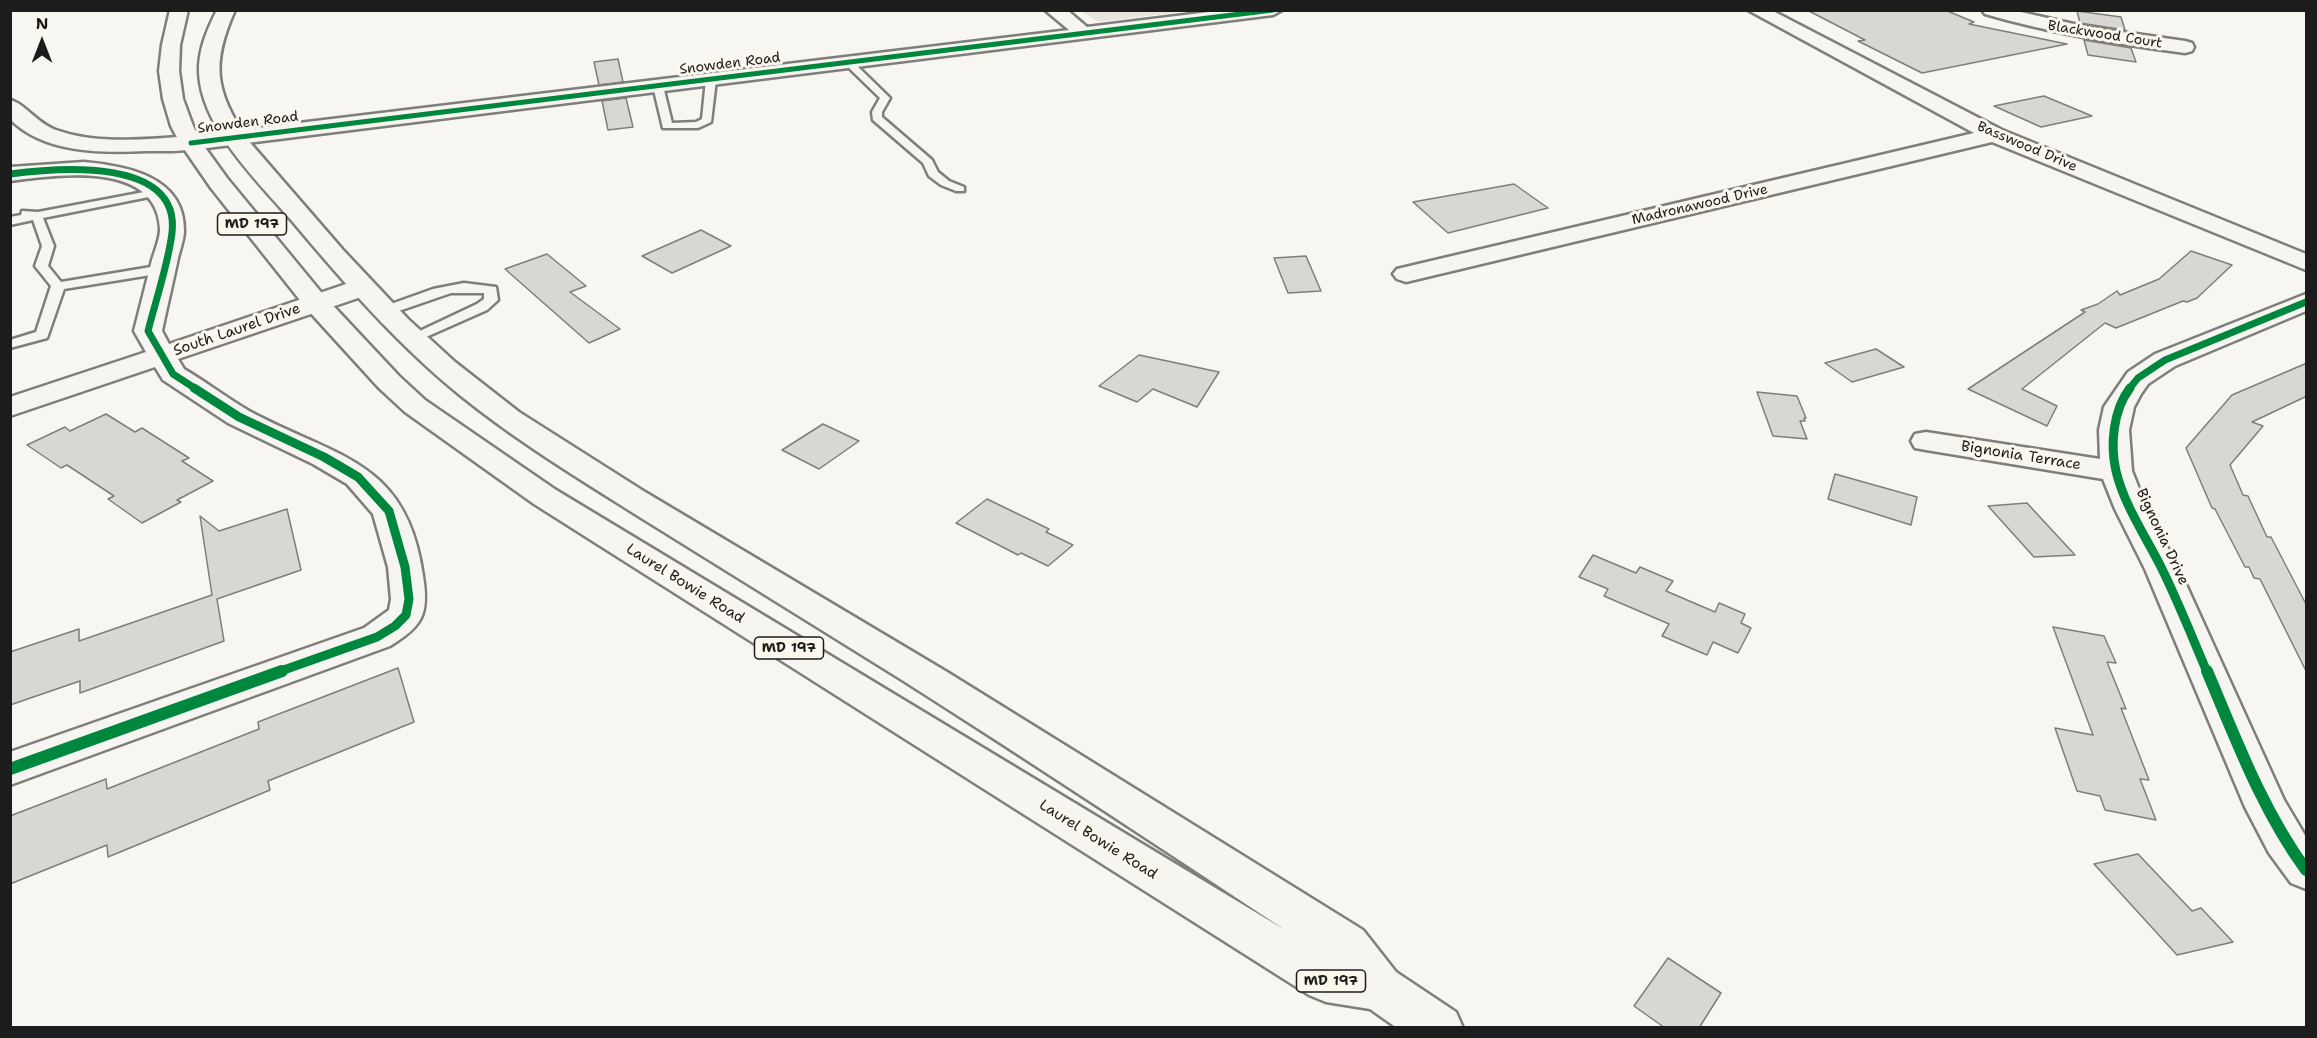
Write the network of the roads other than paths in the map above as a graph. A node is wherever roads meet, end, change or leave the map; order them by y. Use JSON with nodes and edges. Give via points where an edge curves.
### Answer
{"nodes":[{"id":1,"x":179,"y":10,"type":"edge"},
{"id":2,"x":226,"y":10,"type":"edge"},
{"id":3,"x":1054,"y":10,"type":"edge"},
{"id":4,"x":1273,"y":10,"type":"edge"},
{"id":5,"x":1757,"y":10,"type":"edge"},
{"id":6,"x":1991,"y":10,"type":"edge"},
{"id":7,"x":1082,"y":33,"type":"junction"},
{"id":8,"x":2185,"y":47,"type":"dead end"},
{"id":9,"x":849,"y":63,"type":"junction"},
{"id":10,"x":711,"y":80,"type":"junction"},
{"id":11,"x":658,"y":86,"type":"junction"},
{"id":12,"x":10,"y":106,"type":"edge"},
{"id":13,"x":1994,"y":135,"type":"junction"},
{"id":14,"x":233,"y":138,"type":"junction"},
{"id":15,"x":191,"y":143,"type":"junction"},
{"id":16,"x":10,"y":174,"type":"edge"},
{"id":17,"x":960,"y":189,"type":"dead end"},
{"id":18,"x":160,"y":192,"type":"junction"},
{"id":19,"x":10,"y":212,"type":"edge"},
{"id":20,"x":36,"y":215,"type":"junction"},
{"id":21,"x":10,"y":221,"type":"edge"},
{"id":22,"x":2307,"y":263,"type":"edge"},
{"id":23,"x":163,"y":269,"type":"junction"},
{"id":24,"x":1406,"y":274,"type":"dead end"},
{"id":25,"x":58,"y":286,"type":"junction"},
{"id":26,"x":362,"y":288,"type":"junction"},
{"id":27,"x":2307,"y":302,"type":"edge"},
{"id":28,"x":316,"y":303,"type":"junction"},
{"id":29,"x":399,"y":325,"type":"junction"},
{"id":30,"x":10,"y":344,"type":"edge"},
{"id":31,"x":163,"y":356,"type":"junction"},
{"id":32,"x":10,"y":407,"type":"edge"},
{"id":33,"x":1926,"y":441,"type":"dead end"},
{"id":34,"x":2116,"y":471,"type":"junction"},
{"id":35,"x":10,"y":769,"type":"edge"},
{"id":36,"x":2307,"y":870,"type":"edge"},
{"id":37,"x":1379,"y":988,"type":"junction"},
{"id":38,"x":1439,"y":1028,"type":"edge"}],
"edges":[{"from":1,"to":15,"type":"main road","name":"Laurel Bowie Road","number":"MD 197","via":[[169,71],[173,99]]},
{"from":2,"to":14,"type":"main road","name":"Laurel Bowie Road","number":"MD 197","via":[[212,34],[208,70],[217,108]]},
{"from":3,"to":7,"type":"main road"},
{"from":4,"to":7,"type":"main road","name":"Snowden Road"},
{"from":5,"to":13,"type":"main road","name":"Basswood Drive"},
{"from":6,"to":8,"type":"main road","name":"Blackwood Court","via":[[2046,26]]},
{"from":7,"to":9,"type":"main road","name":"Snowden Road"},
{"from":9,"to":10,"type":"main road","name":"Snowden Road"},
{"from":9,"to":17,"type":"lane","via":[[885,98],[877,112],[884,126],[928,162],[933,174]]},
{"from":10,"to":11,"type":"main road","name":"Snowden Road"},
{"from":10,"to":11,"type":"lane","via":[[707,120],[698,125],[667,126]]},
{"from":11,"to":14,"type":"main road","name":"Snowden Road"},
{"from":12,"to":15,"type":"main road","name":"Snowden Road","via":[[32,127],[74,141],[116,145]]},
{"from":13,"to":22,"type":"main road","name":"Basswood Drive"},
{"from":13,"to":24,"type":"main road","name":"Madronawood Drive"},
{"from":14,"to":15,"type":"main road","name":"Snowden Road"},
{"from":14,"to":26,"type":"main road","name":"Laurel Bowie Road","number":"MD 197"},
{"from":15,"to":28,"type":"main road","name":"Laurel Bowie Road","number":"MD 197"},
{"from":16,"to":18,"type":"main road","via":[[99,171],[136,178]]},
{"from":18,"to":20,"type":"lane"},
{"from":18,"to":23,"type":"main road","via":[[172,219]]},
{"from":19,"to":20,"type":"lane"},
{"from":20,"to":21,"type":"lane"},
{"from":20,"to":25,"type":"lane","via":[[50,245],[41,266]]},
{"from":23,"to":25,"type":"lane"},
{"from":23,"to":31,"type":"main road","via":[[148,331]]},
{"from":25,"to":30,"type":"lane","via":[[42,335]]},
{"from":26,"to":28,"type":"main road","name":"South Laurel Drive"},
{"from":26,"to":29,"type":"main road","name":"Laurel Bowie Road","number":"MD 197"},
{"from":27,"to":34,"type":"main road","name":"Bignonia Drive","via":[[2165,360],[2139,378],[2119,407],[2114,430]]},
{"from":28,"to":31,"type":"main road","name":"South Laurel Drive"},
{"from":28,"to":37,"type":"main road","name":"Laurel Bowie Road","number":"MD 197","via":[[415,406],[545,497],[1326,980]]},
{"from":29,"to":29,"type":"lane","via":[[471,314],[491,300],[491,290],[469,286],[446,290]]},
{"from":29,"to":37,"type":"main road","name":"Laurel Bowie Road","number":"MD 197","via":[[470,389],[557,450],[933,681],[1347,945]]},
{"from":31,"to":32,"type":"main road","name":"South Laurel Drive"},
{"from":31,"to":35,"type":"main road","via":[[173,374],[239,417],[358,477],[389,511],[405,567],[409,599],[406,615],[377,637]]},
{"from":33,"to":34,"type":"main road","name":"Bignonia Terrace"},
{"from":34,"to":36,"type":"main road","name":"Bignonia Drive","via":[[2266,807]]},
{"from":37,"to":38,"type":"main road","name":"Laurel Bowie Road","number":"MD 197"}]}
